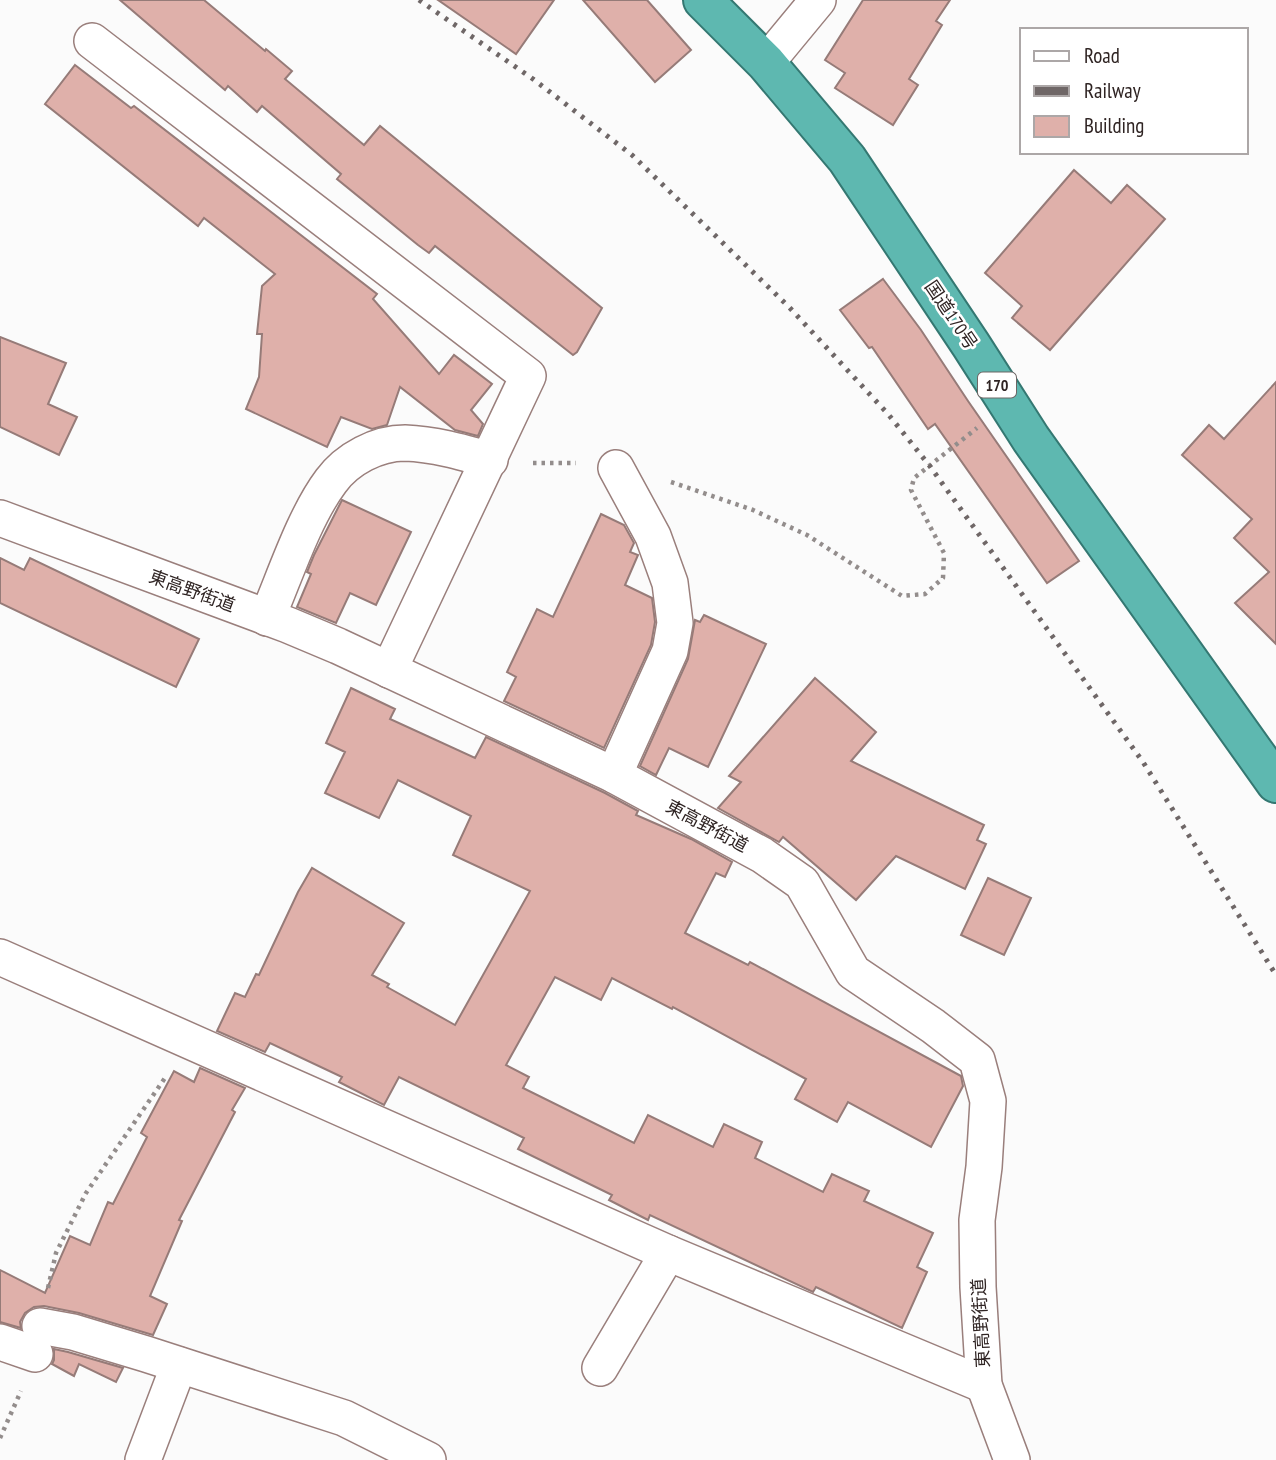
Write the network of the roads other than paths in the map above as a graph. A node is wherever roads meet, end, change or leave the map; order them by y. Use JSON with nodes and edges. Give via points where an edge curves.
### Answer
{"nodes":[{"id":1,"x":703,"y":0,"type":"edge"},
{"id":2,"x":818,"y":0,"type":"edge"},
{"id":3,"x":92,"y":41,"type":"dead end"},
{"id":4,"x":766,"y":63,"type":"junction"},
{"id":5,"x":490,"y":460,"type":"junction"},
{"id":6,"x":617,"y":468,"type":"road end"},
{"id":7,"x":0,"y":518,"type":"edge"},
{"id":8,"x":267,"y":618,"type":"junction"},
{"id":9,"x":388,"y":670,"type":"junction"},
{"id":10,"x":614,"y":775,"type":"junction"},
{"id":11,"x":1276,"y":783,"type":"edge"},
{"id":12,"x":0,"y":957,"type":"edge"},
{"id":13,"x":668,"y":1253,"type":"junction"},
{"id":14,"x":0,"y":1342,"type":"edge"},
{"id":15,"x":179,"y":1365,"type":"junction"},
{"id":16,"x":600,"y":1368,"type":"dead end"},
{"id":17,"x":984,"y":1385,"type":"junction"},
{"id":18,"x":142,"y":1460,"type":"edge"},
{"id":19,"x":428,"y":1460,"type":"edge"},
{"id":20,"x":1012,"y":1460,"type":"edge"}],
"edges":[{"from":1,"to":4,"type":"highway","name":"国道170号","number":"170"},
{"from":2,"to":4,"type":"street"},
{"from":3,"to":5,"type":"street","via":[[528,376]]},
{"from":4,"to":11,"type":"highway","name":"国道170号","number":"170","via":[[847,159],[1009,406]]},
{"from":5,"to":8,"type":"street","via":[[403,443],[375,447],[352,462],[331,480],[312,514]]},
{"from":5,"to":9,"type":"street"},
{"from":6,"to":10,"type":"street","via":[[653,536],[670,583],[675,623],[670,651]]},
{"from":7,"to":8,"type":"street","name":"東高野街道"},
{"from":8,"to":9,"type":"street","name":"東高野街道"},
{"from":9,"to":10,"type":"street","name":"東高野街道"},
{"from":10,"to":17,"type":"street","name":"東高野街道","via":[[762,855],[802,883],[853,972],[977,1060],[988,1101],[977,1220]]},
{"from":12,"to":13,"type":"street"},
{"from":13,"to":16,"type":"street"},
{"from":13,"to":17,"type":"street"},
{"from":14,"to":15,"type":"street","via":[[73,1332]]},
{"from":15,"to":18,"type":"street"},
{"from":15,"to":19,"type":"street","via":[[344,1418]]},
{"from":17,"to":20,"type":"street","name":"東高野街道"}]}
